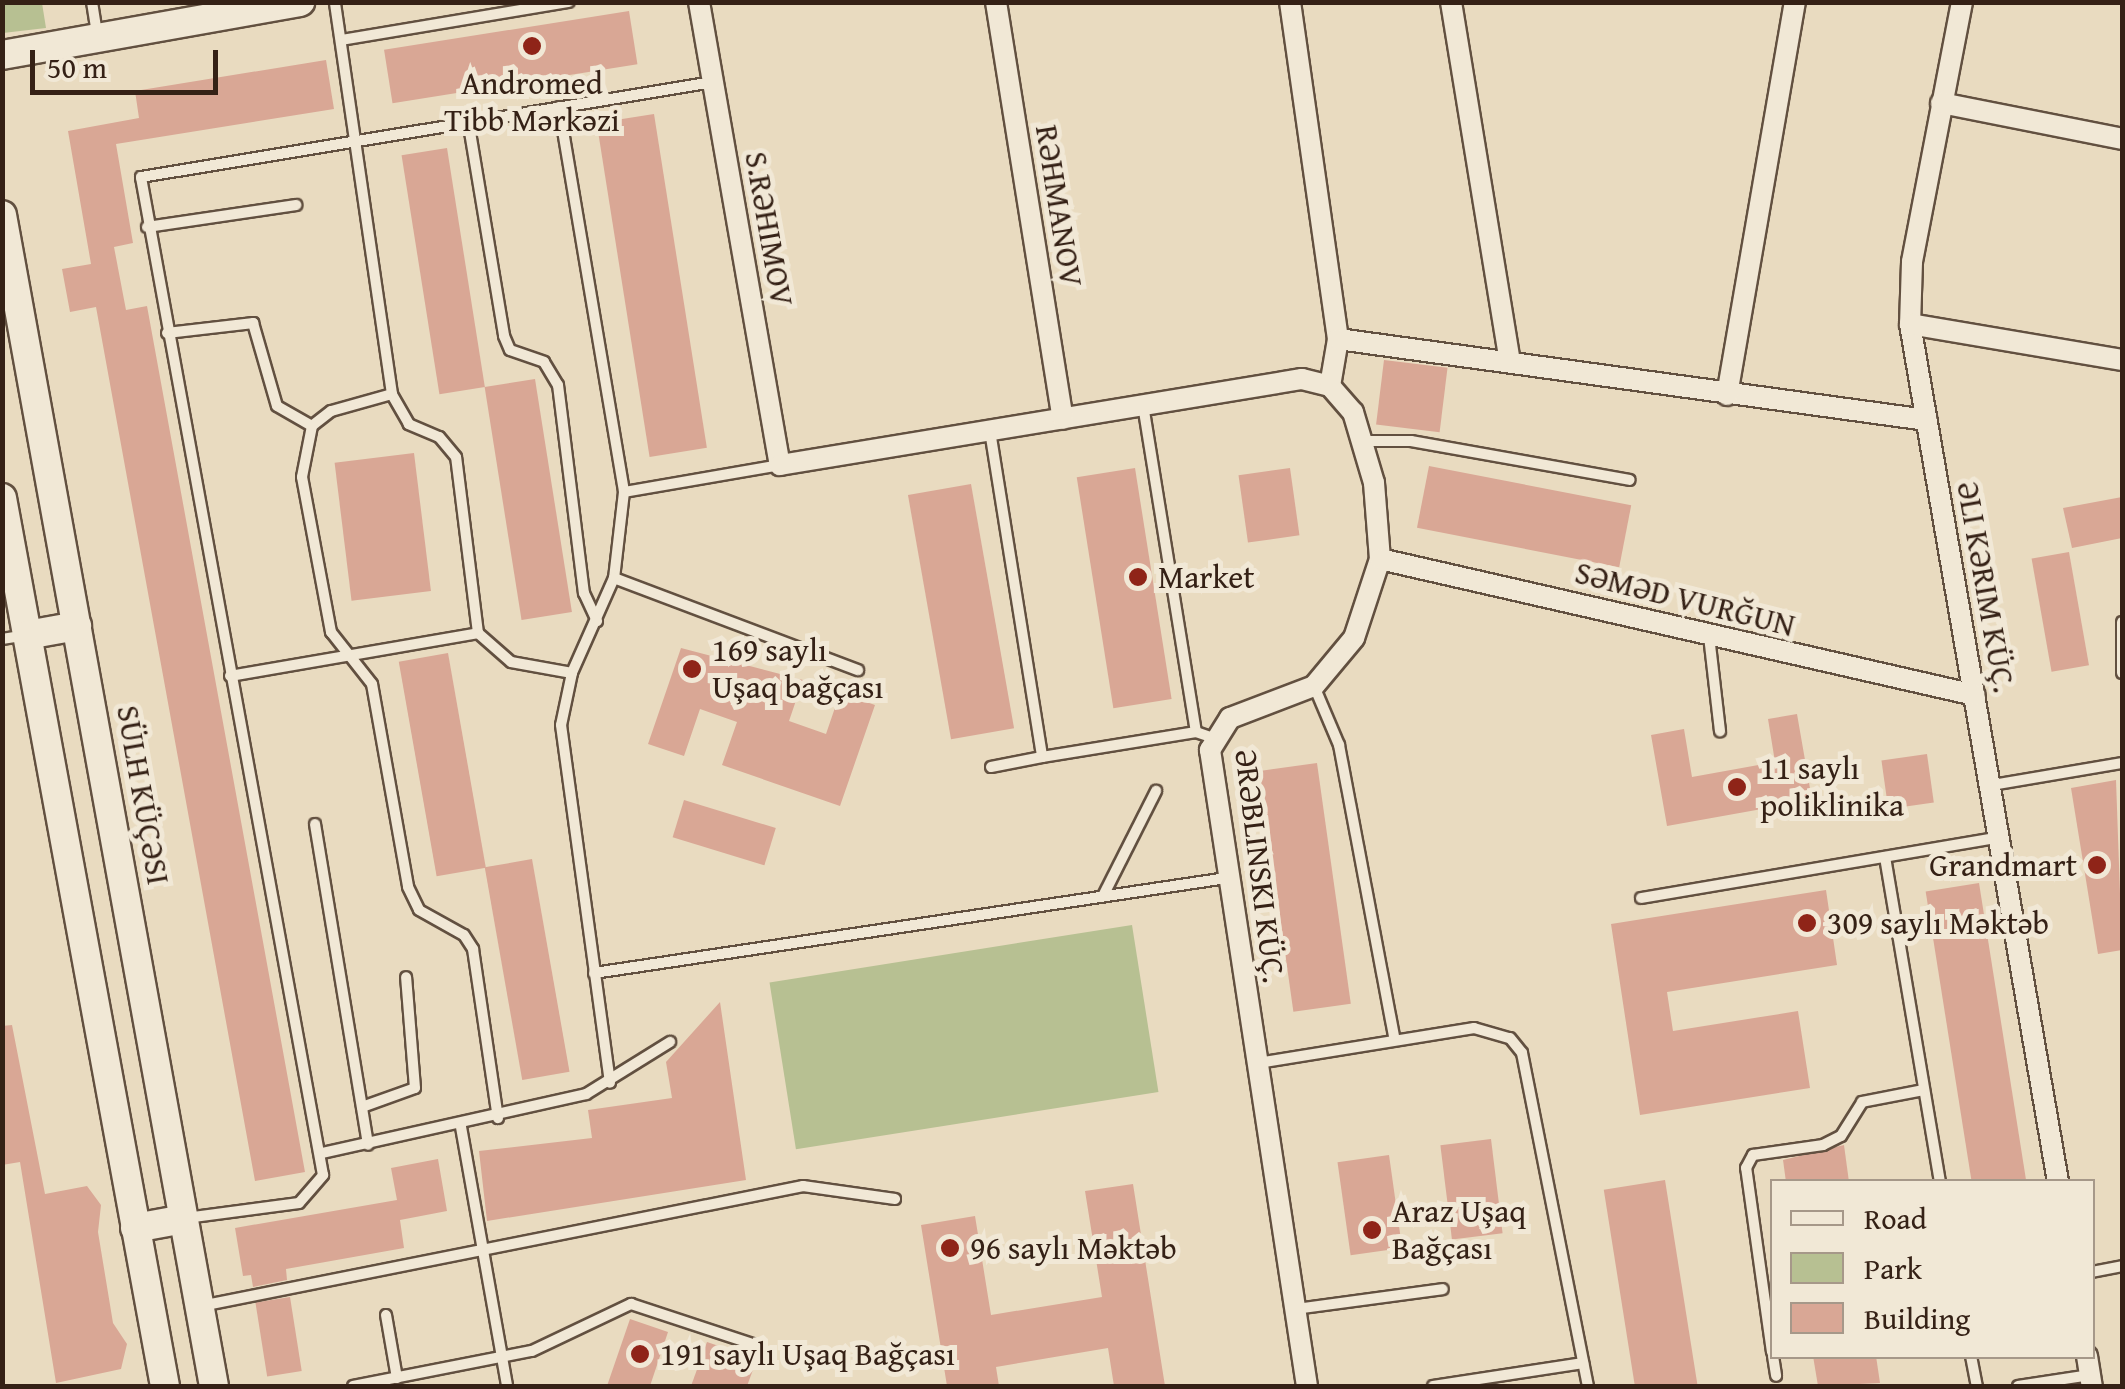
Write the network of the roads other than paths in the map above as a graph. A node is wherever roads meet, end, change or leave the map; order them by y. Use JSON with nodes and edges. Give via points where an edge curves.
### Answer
{"nodes":[{"id":1,"x":92,"y":2,"type":"edge"},
{"id":2,"x":300,"y":2,"type":"edge"},
{"id":3,"x":335,"y":2,"type":"edge"},
{"id":4,"x":568,"y":2,"type":"edge"},
{"id":5,"x":699,"y":2,"type":"edge"},
{"id":6,"x":996,"y":2,"type":"edge"},
{"id":7,"x":1290,"y":2,"type":"edge"},
{"id":8,"x":1452,"y":2,"type":"edge"},
{"id":9,"x":1795,"y":2,"type":"edge"},
{"id":10,"x":1962,"y":2,"type":"edge"},
{"id":11,"x":97,"y":36,"type":"junction"},
{"id":12,"x":341,"y":40,"type":"junction"},
{"id":13,"x":2,"y":56,"type":"edge"},
{"id":14,"x":714,"y":82,"type":"junction"},
{"id":15,"x":1942,"y":104,"type":"junction"},
{"id":16,"x":558,"y":106,"type":"junction"},
{"id":17,"x":468,"y":120,"type":"junction"},
{"id":18,"x":356,"y":137,"type":"junction"},
{"id":19,"x":2122,"y":139,"type":"edge"},
{"id":20,"x":296,"y":205,"type":"dead end"},
{"id":21,"x":2,"y":215,"type":"edge"},
{"id":22,"x":147,"y":227,"type":"junction"},
{"id":23,"x":1910,"y":324,"type":"junction"},
{"id":24,"x":167,"y":333,"type":"junction"},
{"id":25,"x":1338,"y":338,"type":"junction"},
{"id":26,"x":1509,"y":358,"type":"junction"},
{"id":27,"x":2122,"y":360,"type":"edge"},
{"id":28,"x":1330,"y":386,"type":"junction"},
{"id":29,"x":392,"y":394,"type":"junction"},
{"id":30,"x":1726,"y":395,"type":"junction"},
{"id":31,"x":1143,"y":405,"type":"junction"},
{"id":32,"x":1062,"y":419,"type":"junction"},
{"id":33,"x":1926,"y":420,"type":"junction"},
{"id":34,"x":312,"y":426,"type":"junction"},
{"id":35,"x":990,"y":430,"type":"junction"},
{"id":36,"x":1362,"y":440,"type":"junction"},
{"id":37,"x":780,"y":465,"type":"junction"},
{"id":38,"x":1630,"y":480,"type":"dead end"},
{"id":39,"x":624,"y":492,"type":"junction"},
{"id":40,"x":2,"y":498,"type":"edge"},
{"id":41,"x":1380,"y":560,"type":"junction"},
{"id":42,"x":614,"y":578,"type":"junction"},
{"id":43,"x":597,"y":621,"type":"junction"},
{"id":44,"x":2122,"y":622,"type":"edge"},
{"id":45,"x":77,"y":626,"type":"junction"},
{"id":46,"x":478,"y":633,"type":"junction"},
{"id":47,"x":15,"y":636,"type":"edge"},
{"id":48,"x":1710,"y":636,"type":"junction"},
{"id":49,"x":347,"y":650,"type":"junction"},
{"id":50,"x":858,"y":670,"type":"dead end"},
{"id":51,"x":2122,"y":673,"type":"edge"},
{"id":52,"x":572,"y":674,"type":"junction"},
{"id":53,"x":230,"y":676,"type":"junction"},
{"id":54,"x":1314,"y":686,"type":"junction"},
{"id":55,"x":1975,"y":695,"type":"junction"},
{"id":56,"x":1720,"y":731,"type":"dead end"},
{"id":57,"x":1204,"y":735,"type":"junction"},
{"id":58,"x":1042,"y":757,"type":"junction"},
{"id":59,"x":2122,"y":763,"type":"edge"},
{"id":60,"x":991,"y":767,"type":"dead end"},
{"id":61,"x":1992,"y":785,"type":"junction"},
{"id":62,"x":1156,"y":791,"type":"dead end"},
{"id":63,"x":315,"y":824,"type":"dead end"},
{"id":64,"x":2002,"y":837,"type":"junction"},
{"id":65,"x":1886,"y":857,"type":"junction"},
{"id":66,"x":1227,"y":878,"type":"junction"},
{"id":67,"x":1103,"y":896,"type":"junction"},
{"id":68,"x":1641,"y":898,"type":"dead end"},
{"id":69,"x":594,"y":973,"type":"junction"},
{"id":70,"x":406,"y":978,"type":"dead end"},
{"id":71,"x":1395,"y":1040,"type":"junction"},
{"id":72,"x":670,"y":1042,"type":"dead end"},
{"id":73,"x":1257,"y":1063,"type":"junction"},
{"id":74,"x":610,"y":1083,"type":"junction"},
{"id":75,"x":1924,"y":1090,"type":"junction"},
{"id":76,"x":362,"y":1107,"type":"junction"},
{"id":77,"x":498,"y":1118,"type":"junction"},
{"id":78,"x":461,"y":1127,"type":"junction"},
{"id":79,"x":368,"y":1144,"type":"junction"},
{"id":80,"x":322,"y":1153,"type":"junction"},
{"id":81,"x":1939,"y":1179,"type":"edge"},
{"id":82,"x":2058,"y":1179,"type":"edge"},
{"id":83,"x":895,"y":1199,"type":"dead end"},
{"id":84,"x":184,"y":1219,"type":"junction"},
{"id":85,"x":135,"y":1228,"type":"junction"},
{"id":86,"x":479,"y":1249,"type":"junction"},
{"id":87,"x":2122,"y":1266,"type":"edge"},
{"id":88,"x":2095,"y":1271,"type":"edge"},
{"id":89,"x":1443,"y":1288,"type":"dead end"},
{"id":90,"x":200,"y":1306,"type":"junction"},
{"id":91,"x":1295,"y":1310,"type":"junction"},
{"id":92,"x":386,"y":1315,"type":"dead end"},
{"id":93,"x":1770,"y":1333,"type":"edge"},
{"id":94,"x":756,"y":1344,"type":"dead end"},
{"id":95,"x":500,"y":1359,"type":"junction"},
{"id":96,"x":1774,"y":1359,"type":"edge"},
{"id":97,"x":1972,"y":1359,"type":"edge"},
{"id":98,"x":1584,"y":1363,"type":"junction"},
{"id":99,"x":2089,"y":1373,"type":"edge"},
{"id":100,"x":1776,"y":1376,"type":"dead end"},
{"id":101,"x":396,"y":1378,"type":"junction"},
{"id":102,"x":165,"y":1386,"type":"edge"},
{"id":103,"x":214,"y":1386,"type":"edge"},
{"id":104,"x":353,"y":1386,"type":"edge"},
{"id":105,"x":506,"y":1386,"type":"edge"},
{"id":106,"x":1307,"y":1386,"type":"edge"},
{"id":107,"x":1433,"y":1386,"type":"edge"},
{"id":108,"x":1588,"y":1386,"type":"edge"},
{"id":109,"x":1976,"y":1386,"type":"edge"},
{"id":110,"x":2018,"y":1386,"type":"edge"}],
"edges":[{"from":1,"to":11,"type":"lane"},
{"from":2,"to":11,"type":"main road"},
{"from":3,"to":12,"type":"lane"},
{"from":4,"to":12,"type":"lane"},
{"from":5,"to":14,"type":"street","name":"S.RƏHIMOV"},
{"from":6,"to":32,"type":"street","name":"RƏHMANOV"},
{"from":7,"to":25,"type":"street"},
{"from":8,"to":26,"type":"street"},
{"from":9,"to":30,"type":"street"},
{"from":10,"to":15,"type":"street","name":"ƏLI KƏRIM KÜÇ."},
{"from":11,"to":13,"type":"main road"},
{"from":12,"to":18,"type":"lane"},
{"from":14,"to":16,"type":"lane"},
{"from":14,"to":37,"type":"street","name":"S.RƏHIMOV"},
{"from":15,"to":19,"type":"street"},
{"from":15,"to":23,"type":"street","name":"ƏLI KƏRIM KÜÇ.","via":[[1912,262]]},
{"from":16,"to":17,"type":"lane"},
{"from":16,"to":39,"type":"lane"},
{"from":17,"to":18,"type":"lane"},
{"from":17,"to":43,"type":"lane","via":[[504,336],[510,350],[544,362],[558,384],[584,593]]},
{"from":18,"to":22,"type":"lane","via":[[152,171],[140,190]]},
{"from":18,"to":29,"type":"lane"},
{"from":20,"to":22,"type":"lane"},
{"from":21,"to":45,"type":"main road","name":"SÜLH KÜÇƏSI"},
{"from":22,"to":24,"type":"lane"},
{"from":23,"to":27,"type":"street"},
{"from":23,"to":33,"type":"street","name":"ƏLI KƏRIM KÜÇ."},
{"from":24,"to":34,"type":"lane","via":[[253,323],[277,406]]},
{"from":24,"to":53,"type":"lane"},
{"from":25,"to":26,"type":"street"},
{"from":25,"to":28,"type":"street"},
{"from":26,"to":30,"type":"street"},
{"from":28,"to":31,"type":"street","via":[[1302,380]]},
{"from":28,"to":36,"type":"street","name":"ƏRƏBLINSKI KÜÇ.","via":[[1344,396]]},
{"from":29,"to":34,"type":"lane","via":[[332,411]]},
{"from":29,"to":46,"type":"lane","via":[[409,424],[439,437],[456,457]]},
{"from":30,"to":33,"type":"street"},
{"from":31,"to":32,"type":"street"},
{"from":31,"to":57,"type":"lane"},
{"from":32,"to":35,"type":"street"},
{"from":33,"to":55,"type":"street","name":"ƏLI KƏRIM KÜÇ."},
{"from":34,"to":49,"type":"lane","via":[[302,476],[324,611]]},
{"from":35,"to":37,"type":"street"},
{"from":35,"to":58,"type":"lane"},
{"from":36,"to":38,"type":"lane","via":[[1411,441]]},
{"from":36,"to":41,"type":"street","name":"ƏRƏBLINSKI KÜÇ."},
{"from":37,"to":39,"type":"lane"},
{"from":39,"to":42,"type":"lane"},
{"from":40,"to":47,"type":"main road"},
{"from":41,"to":48,"type":"street","name":"SƏMƏD VURĞUN"},
{"from":41,"to":54,"type":"street","name":"ƏRƏBLINSKI KÜÇ.","via":[[1354,638]]},
{"from":42,"to":43,"type":"lane"},
{"from":42,"to":50,"type":"lane"},
{"from":43,"to":52,"type":"lane"},
{"from":44,"to":51,"type":"lane"},
{"from":45,"to":47,"type":"main road"},
{"from":45,"to":84,"type":"main road","name":"SÜLH KÜÇƏSI"},
{"from":46,"to":49,"type":"lane"},
{"from":46,"to":52,"type":"lane","via":[[511,662]]},
{"from":47,"to":85,"type":"main road"},
{"from":48,"to":55,"type":"street","name":"SƏMƏD VURĞUN"},
{"from":48,"to":56,"type":"lane"},
{"from":49,"to":53,"type":"lane"},
{"from":49,"to":77,"type":"lane","via":[[372,684],[408,887],[419,910],[464,935],[473,948]]},
{"from":52,"to":69,"type":"lane","via":[[560,756]]},
{"from":53,"to":80,"type":"lane"},
{"from":54,"to":57,"type":"street","name":"ƏRƏBLINSKI KÜÇ."},
{"from":54,"to":71,"type":"lane","via":[[1340,745]]},
{"from":55,"to":61,"type":"street","name":"ƏLI KƏRIM KÜÇ."},
{"from":57,"to":58,"type":"lane"},
{"from":57,"to":66,"type":"street","name":"ƏRƏBLINSKI KÜÇ."},
{"from":58,"to":60,"type":"lane"},
{"from":59,"to":61,"type":"lane"},
{"from":61,"to":64,"type":"street","name":"ƏLI KƏRIM KÜÇ."},
{"from":62,"to":67,"type":"lane"},
{"from":63,"to":76,"type":"lane"},
{"from":64,"to":65,"type":"lane"},
{"from":64,"to":82,"type":"street","name":"ƏLI KƏRIM KÜÇ."},
{"from":65,"to":68,"type":"lane"},
{"from":65,"to":75,"type":"lane"},
{"from":66,"to":67,"type":"lane"},
{"from":66,"to":73,"type":"street","name":"ƏRƏBLINSKI KÜÇ."},
{"from":67,"to":69,"type":"lane"},
{"from":69,"to":74,"type":"lane"},
{"from":70,"to":76,"type":"lane","via":[[415,1088]]},
{"from":71,"to":73,"type":"lane"},
{"from":71,"to":98,"type":"lane","via":[[1494,1028],[1522,1053]]},
{"from":72,"to":74,"type":"lane"},
{"from":73,"to":91,"type":"street","name":"ƏRƏBLINSKI KÜÇ."},
{"from":74,"to":77,"type":"lane"},
{"from":75,"to":81,"type":"lane"},
{"from":75,"to":93,"type":"lane","via":[[1862,1102],[1841,1136],[1823,1145],[1753,1155],[1746,1168]]},
{"from":76,"to":79,"type":"lane"},
{"from":77,"to":78,"type":"lane"},
{"from":78,"to":79,"type":"lane"},
{"from":78,"to":86,"type":"lane"},
{"from":79,"to":80,"type":"lane"},
{"from":80,"to":84,"type":"lane","via":[[323,1175],[299,1203]]},
{"from":83,"to":86,"type":"lane","via":[[820,1184]]},
{"from":84,"to":85,"type":"main road"},
{"from":84,"to":90,"type":"main road","name":"SÜLH KÜÇƏSI"},
{"from":85,"to":102,"type":"main road"},
{"from":86,"to":90,"type":"lane"},
{"from":86,"to":95,"type":"lane"},
{"from":87,"to":88,"type":"lane"},
{"from":89,"to":91,"type":"lane"},
{"from":90,"to":103,"type":"main road","name":"SÜLH KÜÇƏSI"},
{"from":91,"to":106,"type":"street","name":"ƏRƏBLINSKI KÜÇ."},
{"from":92,"to":101,"type":"lane"},
{"from":94,"to":95,"type":"lane","via":[[631,1304]]},
{"from":95,"to":101,"type":"lane"},
{"from":95,"to":105,"type":"lane"},
{"from":96,"to":100,"type":"lane"},
{"from":97,"to":109,"type":"lane"},
{"from":98,"to":107,"type":"lane"},
{"from":98,"to":108,"type":"lane"},
{"from":99,"to":110,"type":"lane"},
{"from":101,"to":104,"type":"lane"}]}
